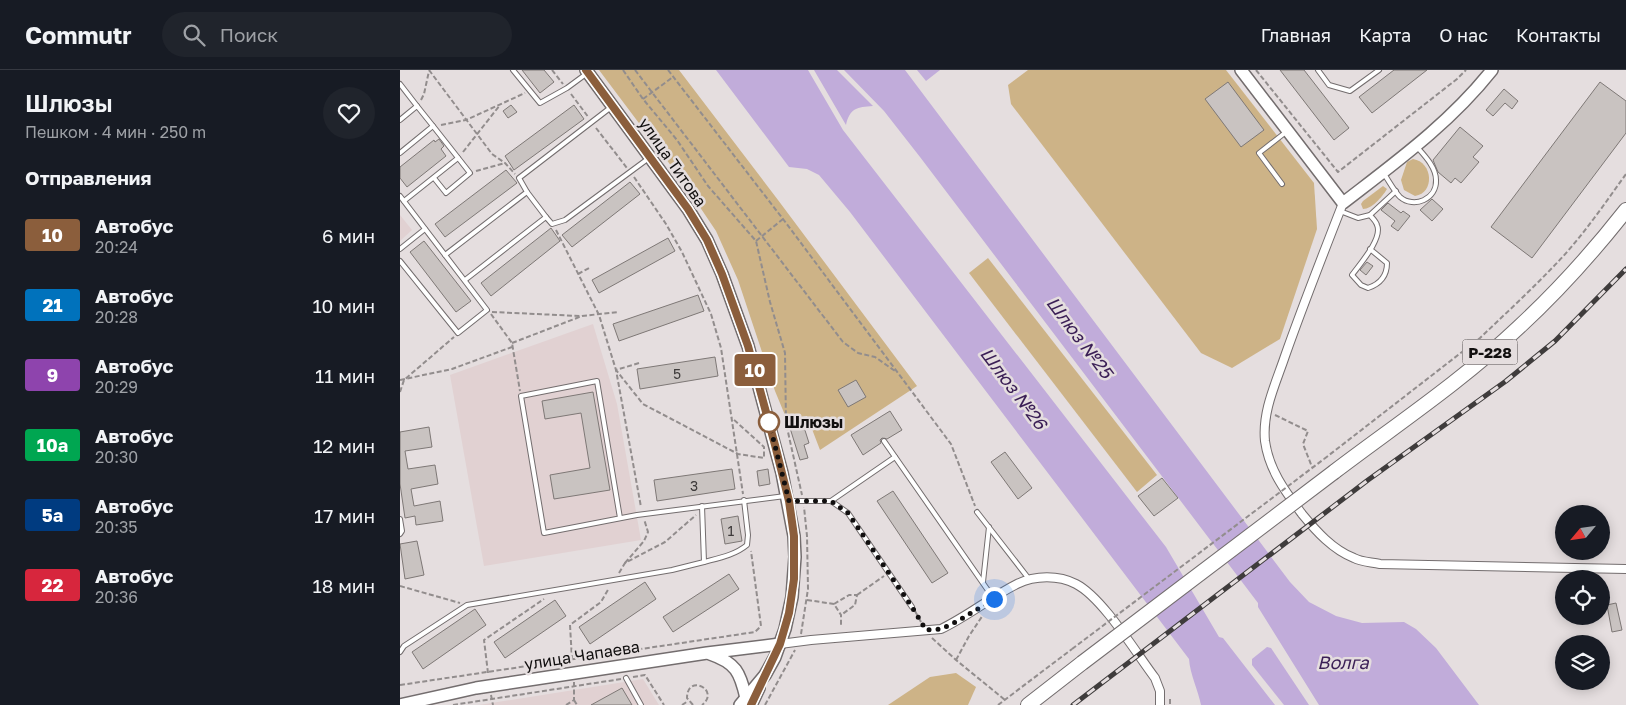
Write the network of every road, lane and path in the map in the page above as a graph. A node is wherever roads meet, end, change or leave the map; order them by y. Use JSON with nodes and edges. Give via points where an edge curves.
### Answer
{"nodes":[{"id":1,"x":429,"y":70,"type":"edge"},
{"id":2,"x":513,"y":70,"type":"edge"},
{"id":3,"x":552,"y":70,"type":"edge"},
{"id":4,"x":623,"y":70,"type":"edge"},
{"id":5,"x":635,"y":70,"type":"edge"},
{"id":6,"x":668,"y":70,"type":"edge"},
{"id":7,"x":1241,"y":70,"type":"edge"},
{"id":8,"x":1256,"y":70,"type":"edge"},
{"id":9,"x":1318,"y":70,"type":"edge"},
{"id":10,"x":1379,"y":70,"type":"edge"},
{"id":11,"x":1466,"y":70,"type":"edge"},
{"id":12,"x":1492,"y":70,"type":"edge"},
{"id":13,"x":587,"y":71,"type":"edge"},
{"id":14,"x":674,"y":77,"type":"junction"},
{"id":15,"x":400,"y":84,"type":"edge"},
{"id":16,"x":567,"y":88,"type":"junction"},
{"id":17,"x":530,"y":91,"type":"junction"},
{"id":18,"x":653,"y":92,"type":"junction"},
{"id":19,"x":643,"y":99,"type":"junction"},
{"id":20,"x":500,"y":104,"type":"junction"},
{"id":21,"x":417,"y":106,"type":"junction"},
{"id":22,"x":613,"y":106,"type":"junction"},
{"id":23,"x":400,"y":120,"type":"edge"},
{"id":24,"x":466,"y":120,"type":"junction"},
{"id":25,"x":591,"y":121,"type":"junction"},
{"id":26,"x":433,"y":126,"type":"junction"},
{"id":27,"x":1288,"y":131,"type":"junction"},
{"id":28,"x":477,"y":134,"type":"junction"},
{"id":29,"x":1416,"y":146,"type":"junction"},
{"id":30,"x":400,"y":153,"type":"edge"},
{"id":31,"x":650,"y":157,"type":"junction"},
{"id":32,"x":458,"y":158,"type":"junction"},
{"id":33,"x":505,"y":163,"type":"junction"},
{"id":34,"x":630,"y":172,"type":"junction"},
{"id":35,"x":1382,"y":172,"type":"junction"},
{"id":36,"x":470,"y":173,"type":"junction"},
{"id":37,"x":1626,"y":174,"type":"edge"},
{"id":38,"x":434,"y":178,"type":"junction"},
{"id":39,"x":518,"y":178,"type":"junction"},
{"id":40,"x":1282,"y":184,"type":"dead end"},
{"id":41,"x":1396,"y":191,"type":"junction"},
{"id":42,"x":527,"y":192,"type":"junction"},
{"id":43,"x":400,"y":196,"type":"edge"},
{"id":44,"x":404,"y":201,"type":"junction"},
{"id":45,"x":1341,"y":207,"type":"junction"},
{"id":46,"x":1626,"y":210,"type":"edge"},
{"id":47,"x":1370,"y":215,"type":"junction"},
{"id":48,"x":546,"y":217,"type":"junction"},
{"id":49,"x":783,"y":219,"type":"junction"},
{"id":50,"x":552,"y":224,"type":"junction"},
{"id":51,"x":425,"y":229,"type":"junction"},
{"id":52,"x":762,"y":235,"type":"junction"},
{"id":53,"x":756,"y":241,"type":"junction"},
{"id":54,"x":1370,"y":249,"type":"junction"},
{"id":55,"x":400,"y":250,"type":"edge"},
{"id":56,"x":445,"y":255,"type":"junction"},
{"id":57,"x":400,"y":261,"type":"edge"},
{"id":58,"x":589,"y":268,"type":"dead end"},
{"id":59,"x":578,"y":274,"type":"junction"},
{"id":60,"x":465,"y":280,"type":"junction"},
{"id":61,"x":618,"y":312,"type":"dead end"},
{"id":62,"x":599,"y":315,"type":"junction"},
{"id":63,"x":582,"y":316,"type":"junction"},
{"id":64,"x":458,"y":333,"type":"junction"},
{"id":65,"x":512,"y":343,"type":"junction"},
{"id":66,"x":512,"y":347,"type":"junction"},
{"id":67,"x":785,"y":353,"type":"dead end"},
{"id":68,"x":639,"y":362,"type":"dead end"},
{"id":69,"x":616,"y":370,"type":"junction"},
{"id":70,"x":898,"y":374,"type":"junction"},
{"id":71,"x":400,"y":380,"type":"edge"},
{"id":72,"x":404,"y":380,"type":"junction"},
{"id":73,"x":400,"y":392,"type":"edge"},
{"id":74,"x":520,"y":396,"type":"junction"},
{"id":75,"x":1267,"y":410,"type":"junction"},
{"id":76,"x":732,"y":418,"type":"junction"},
{"id":77,"x":884,"y":442,"type":"dead end"},
{"id":78,"x":738,"y":454,"type":"junction"},
{"id":79,"x":895,"y":457,"type":"junction"},
{"id":80,"x":1312,"y":468,"type":"junction"},
{"id":81,"x":788,"y":498,"type":"junction"},
{"id":82,"x":744,"y":500,"type":"junction"},
{"id":83,"x":831,"y":501,"type":"junction"},
{"id":84,"x":702,"y":506,"type":"junction"},
{"id":85,"x":977,"y":512,"type":"joint"},
{"id":86,"x":643,"y":514,"type":"junction"},
{"id":87,"x":620,"y":518,"type":"junction"},
{"id":88,"x":400,"y":519,"type":"edge"},
{"id":89,"x":989,"y":527,"type":"junction"},
{"id":90,"x":400,"y":534,"type":"edge"},
{"id":91,"x":747,"y":544,"type":"junction"},
{"id":92,"x":704,"y":562,"type":"junction"},
{"id":93,"x":625,"y":563,"type":"dead end"},
{"id":94,"x":1626,"y":569,"type":"edge"},
{"id":95,"x":889,"y":573,"type":"junction"},
{"id":96,"x":1030,"y":580,"type":"junction"},
{"id":97,"x":983,"y":583,"type":"junction"},
{"id":98,"x":400,"y":586,"type":"edge"},
{"id":99,"x":558,"y":589,"type":"junction"},
{"id":100,"x":857,"y":595,"type":"junction"},
{"id":101,"x":994,"y":599,"type":"junction"},
{"id":102,"x":806,"y":600,"type":"dead end"},
{"id":103,"x":467,"y":604,"type":"junction"},
{"id":104,"x":834,"y":604,"type":"junction"},
{"id":105,"x":912,"y":607,"type":"joint"},
{"id":106,"x":841,"y":615,"type":"junction"},
{"id":107,"x":842,"y":627,"type":"dead end"},
{"id":108,"x":926,"y":630,"type":"junction"},
{"id":109,"x":780,"y":644,"type":"junction"},
{"id":110,"x":400,"y":652,"type":"edge"},
{"id":111,"x":707,"y":653,"type":"junction"},
{"id":112,"x":956,"y":660,"type":"junction"},
{"id":113,"x":488,"y":672,"type":"junction"},
{"id":114,"x":626,"y":678,"type":"junction"},
{"id":115,"x":400,"y":685,"type":"edge"},
{"id":116,"x":490,"y":686,"type":"junction"},
{"id":117,"x":492,"y":700,"type":"junction"},
{"id":118,"x":574,"y":700,"type":"dead end"},
{"id":119,"x":1005,"y":700,"type":"junction"},
{"id":120,"x":688,"y":701,"type":"junction"},
{"id":121,"x":746,"y":703,"type":"edge"},
{"id":122,"x":400,"y":705,"type":"edge"},
{"id":123,"x":453,"y":705,"type":"edge"},
{"id":124,"x":493,"y":705,"type":"edge"},
{"id":125,"x":577,"y":705,"type":"edge"},
{"id":126,"x":641,"y":705,"type":"edge"},
{"id":127,"x":664,"y":705,"type":"edge"},
{"id":128,"x":682,"y":705,"type":"edge"},
{"id":129,"x":693,"y":705,"type":"edge"},
{"id":130,"x":702,"y":705,"type":"edge"},
{"id":131,"x":998,"y":705,"type":"edge"},
{"id":132,"x":1028,"y":705,"type":"edge"},
{"id":133,"x":1160,"y":705,"type":"edge"}],
"edges":[{"from":1,"to":21,"type":"path","via":[[424,94]]},
{"from":1,"to":24,"type":"path"},
{"from":2,"to":17,"type":"lane"},
{"from":3,"to":16,"type":"path"},
{"from":4,"to":19,"type":"path"},
{"from":5,"to":18,"type":"path"},
{"from":6,"to":14,"type":"path"},
{"from":7,"to":27,"type":"street"},
{"from":8,"to":11,"type":"path","via":[[1338,172]]},
{"from":9,"to":10,"type":"lane","via":[[1329,85],[1350,91]]},
{"from":12,"to":29,"type":"street","via":[[1454,112]]},
{"from":13,"to":16,"type":"lane"},
{"from":13,"to":22,"type":"street","name":"улица Титова"},
{"from":14,"to":18,"type":"path"},
{"from":14,"to":49,"type":"path"},
{"from":15,"to":21,"type":"lane"},
{"from":16,"to":17,"type":"lane","via":[[540,103]]},
{"from":16,"to":25,"type":"path"},
{"from":17,"to":20,"type":"path"},
{"from":18,"to":19,"type":"path"},
{"from":18,"to":52,"type":"path"},
{"from":19,"to":53,"type":"path","via":[[677,140],[708,186]]},
{"from":20,"to":24,"type":"path"},
{"from":20,"to":28,"type":"path"},
{"from":21,"to":23,"type":"lane"},
{"from":21,"to":26,"type":"lane"},
{"from":22,"to":25,"type":"lane"},
{"from":22,"to":31,"type":"street","name":"улица Титова"},
{"from":24,"to":26,"type":"path"},
{"from":24,"to":28,"type":"path"},
{"from":25,"to":34,"type":"path"},
{"from":25,"to":39,"type":"lane"},
{"from":26,"to":30,"type":"lane"},
{"from":26,"to":32,"type":"lane"},
{"from":27,"to":40,"type":"lane","via":[[1258,153]]},
{"from":27,"to":45,"type":"street"},
{"from":28,"to":32,"type":"path"},
{"from":28,"to":33,"type":"path","via":[[492,154]]},
{"from":29,"to":35,"type":"street"},
{"from":29,"to":41,"type":"lane","via":[[1428,160],[1436,178],[1435,188],[1420,202],[1410,202]]},
{"from":31,"to":34,"type":"lane"},
{"from":31,"to":81,"type":"street","name":"улица Титова","via":[[688,209],[722,274],[757,376]]},
{"from":32,"to":36,"type":"lane"},
{"from":32,"to":38,"type":"lane"},
{"from":33,"to":36,"type":"path"},
{"from":33,"to":39,"type":"path"},
{"from":34,"to":50,"type":"lane","via":[[565,220]]},
{"from":34,"to":76,"type":"path","via":[[682,252],[711,314],[721,348]]},
{"from":35,"to":41,"type":"lane"},
{"from":35,"to":45,"type":"street"},
{"from":36,"to":38,"type":"lane","via":[[446,193]]},
{"from":37,"to":80,"type":"path","bridge":true,"via":[[1553,267],[1480,338]]},
{"from":38,"to":44,"type":"lane"},
{"from":39,"to":42,"type":"lane"},
{"from":41,"to":47,"type":"lane"},
{"from":42,"to":48,"type":"lane"},
{"from":42,"to":56,"type":"lane"},
{"from":43,"to":44,"type":"lane"},
{"from":44,"to":51,"type":"lane"},
{"from":45,"to":47,"type":"lane","via":[[1358,218]]},
{"from":45,"to":75,"type":"street"},
{"from":46,"to":132,"type":"highway","number":"Р-228","bridge":true,"via":[[1598,246],[1518,329],[1457,379]]},
{"from":47,"to":54,"type":"lane","via":[[1377,225],[1378,234]]},
{"from":48,"to":50,"type":"lane"},
{"from":48,"to":60,"type":"lane"},
{"from":49,"to":52,"type":"path"},
{"from":49,"to":70,"type":"path"},
{"from":50,"to":59,"type":"path"},
{"from":51,"to":55,"type":"lane"},
{"from":51,"to":56,"type":"lane"},
{"from":52,"to":53,"type":"path"},
{"from":52,"to":70,"type":"path","via":[[843,342],[858,353],[875,357]]},
{"from":53,"to":67,"type":"path"},
{"from":54,"to":54,"type":"lane","via":[[1352,275],[1368,288],[1376,286],[1387,272],[1387,263]]},
{"from":56,"to":60,"type":"lane"},
{"from":57,"to":64,"type":"lane"},
{"from":58,"to":59,"type":"path"},
{"from":59,"to":62,"type":"path"},
{"from":60,"to":64,"type":"lane","via":[[487,310]]},
{"from":61,"to":62,"type":"path"},
{"from":62,"to":63,"type":"path"},
{"from":62,"to":69,"type":"path"},
{"from":63,"to":65,"type":"path"},
{"from":63,"to":65,"type":"path","via":[[490,312]]},
{"from":64,"to":72,"type":"path"},
{"from":65,"to":66,"type":"path"},
{"from":66,"to":72,"type":"path","via":[[452,369]]},
{"from":66,"to":74,"type":"path"},
{"from":68,"to":69,"type":"path"},
{"from":69,"to":78,"type":"path","via":[[643,404]]},
{"from":69,"to":86,"type":"path"},
{"from":70,"to":85,"type":"path","via":[[951,444]]},
{"from":71,"to":72,"type":"path"},
{"from":72,"to":73,"type":"path"},
{"from":74,"to":87,"type":"lane","via":[[544,533]]},
{"from":74,"to":87,"type":"lane","via":[[598,381]]},
{"from":75,"to":80,"type":"path","via":[[1308,431],[1303,444]]},
{"from":75,"to":94,"type":"street","via":[[1265,439],[1275,476],[1312,526],[1332,545],[1354,558],[1380,564]]},
{"from":76,"to":78,"type":"path"},
{"from":76,"to":78,"type":"path","via":[[764,448],[764,458]]},
{"from":77,"to":79,"type":"lane"},
{"from":78,"to":82,"type":"path"},
{"from":79,"to":83,"type":"lane"},
{"from":79,"to":97,"type":"lane"},
{"from":80,"to":119,"type":"path","bridge":true},
{"from":81,"to":82,"type":"lane"},
{"from":81,"to":83,"type":"lane"},
{"from":81,"to":109,"type":"street","name":"улица Титова","via":[[794,536],[794,579]]},
{"from":82,"to":84,"type":"lane"},
{"from":82,"to":91,"type":"lane"},
{"from":83,"to":95,"type":"lane","via":[[848,513]]},
{"from":84,"to":86,"type":"lane"},
{"from":84,"to":92,"type":"lane"},
{"from":85,"to":89,"type":"lane"},
{"from":86,"to":87,"type":"lane"},
{"from":86,"to":93,"type":"path","via":[[648,532]]},
{"from":88,"to":90,"type":"lane"},
{"from":89,"to":96,"type":"lane"},
{"from":89,"to":97,"type":"lane"},
{"from":91,"to":92,"type":"lane","via":[[727,556]]},
{"from":91,"to":113,"type":"path","via":[[752,552],[761,626],[755,632]]},
{"from":92,"to":99,"type":"lane"},
{"from":95,"to":100,"type":"path"},
{"from":95,"to":105,"type":"lane"},
{"from":96,"to":101,"type":"street","via":[[1018,583]]},
{"from":96,"to":133,"type":"street","via":[[1059,577],[1078,585],[1102,606],[1155,678],[1160,691]]},
{"from":97,"to":101,"type":"lane"},
{"from":98,"to":103,"type":"path"},
{"from":99,"to":103,"type":"lane"},
{"from":99,"to":113,"type":"path","via":[[484,640]]},
{"from":100,"to":104,"type":"path","via":[[849,595]]},
{"from":100,"to":106,"type":"path","via":[[856,605]]},
{"from":101,"to":108,"type":"street","via":[[941,629]]},
{"from":101,"to":112,"type":"path","via":[[968,636]]},
{"from":102,"to":104,"type":"path"},
{"from":103,"to":110,"type":"lane","via":[[404,646]]},
{"from":104,"to":106,"type":"path"},
{"from":105,"to":108,"type":"path"},
{"from":106,"to":107,"type":"path"},
{"from":108,"to":109,"type":"street"},
{"from":108,"to":112,"type":"path"},
{"from":109,"to":111,"type":"street","name":"улица Чапаева"},
{"from":109,"to":121,"type":"street","name":"улица Титова","via":[[765,676]]},
{"from":111,"to":116,"type":"street","name":"улица Чапаева"},
{"from":111,"to":121,"type":"street","via":[[725,659],[735,668]]},
{"from":112,"to":119,"type":"path"},
{"from":113,"to":115,"type":"path"},
{"from":113,"to":116,"type":"path"},
{"from":114,"to":117,"type":"path"},
{"from":114,"to":126,"type":"lane"},
{"from":114,"to":127,"type":"path","via":[[646,675]]},
{"from":116,"to":117,"type":"path"},
{"from":116,"to":122,"type":"street","name":"улица Чапаева"},
{"from":117,"to":123,"type":"path"},
{"from":117,"to":124,"type":"path"},
{"from":118,"to":125,"type":"path"},
{"from":119,"to":131,"type":"path"},
{"from":120,"to":128,"type":"path"},
{"from":120,"to":129,"type":"path"},
{"from":120,"to":130,"type":"path","via":[[690,689],[695,685],[702,686],[708,697]]}]}
